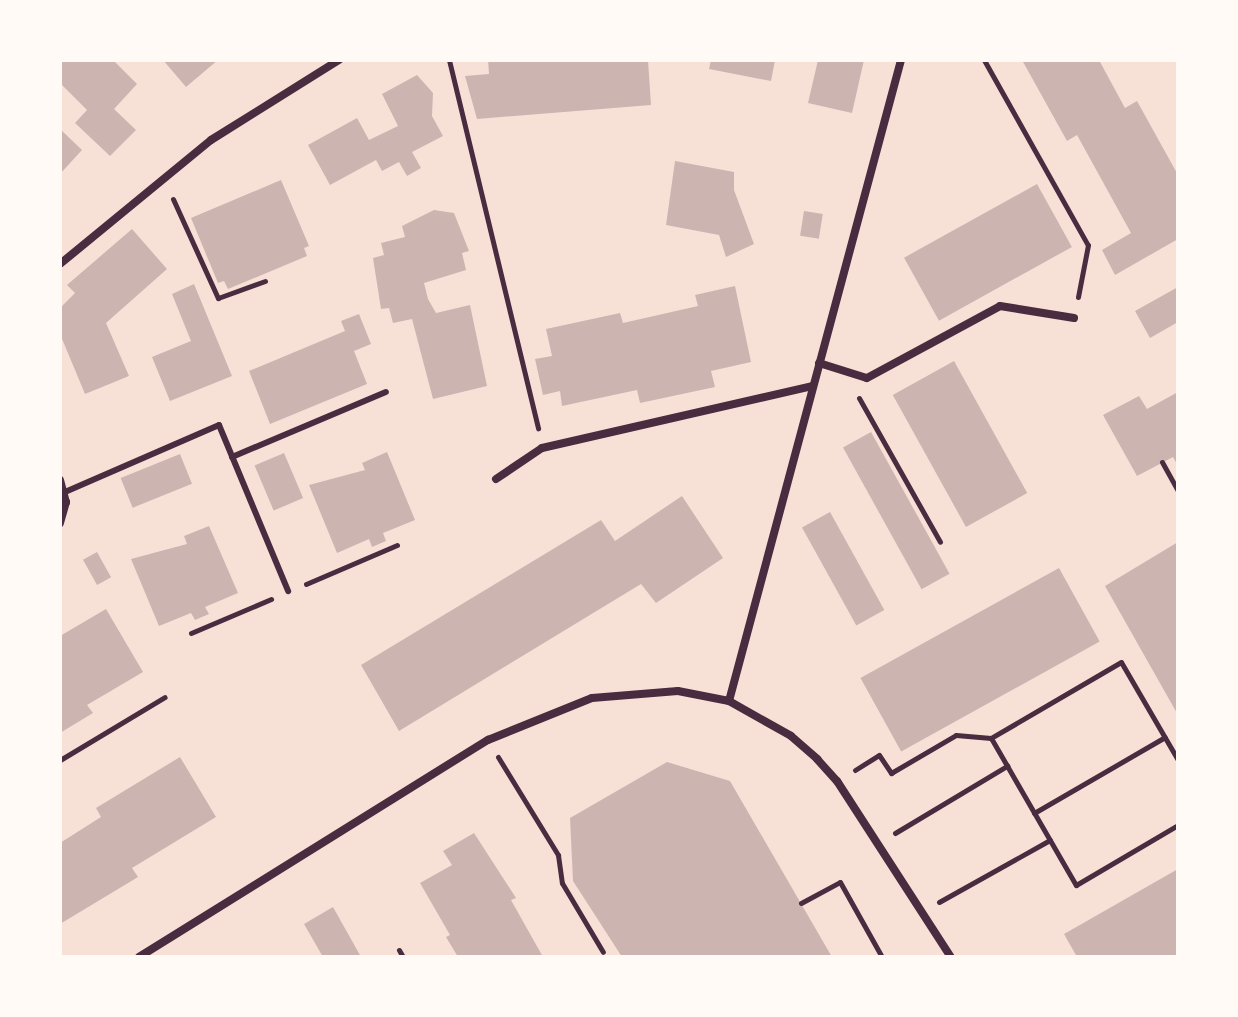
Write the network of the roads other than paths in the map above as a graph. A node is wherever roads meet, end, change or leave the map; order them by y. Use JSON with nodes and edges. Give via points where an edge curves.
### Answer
{"nodes":[{"id":1,"x":339,"y":60,"type":"edge"},
{"id":2,"x":901,"y":60,"type":"edge"},
{"id":3,"x":60,"y":264,"type":"edge"},
{"id":4,"x":1074,"y":318,"type":"road end"},
{"id":5,"x":819,"y":363,"type":"junction"},
{"id":6,"x":812,"y":386,"type":"junction"},
{"id":7,"x":386,"y":392,"type":"dead end"},
{"id":8,"x":232,"y":457,"type":"junction"},
{"id":9,"x":496,"y":479,"type":"dead end"},
{"id":10,"x":60,"y":480,"type":"edge"},
{"id":11,"x":65,"y":492,"type":"junction"},
{"id":12,"x":60,"y":523,"type":"edge"},
{"id":13,"x":288,"y":591,"type":"dead end"},
{"id":14,"x":729,"y":701,"type":"junction"},
{"id":15,"x":139,"y":957,"type":"edge"},
{"id":16,"x":951,"y":957,"type":"edge"}],
"edges":[{"from":1,"to":3,"type":"street","via":[[160,177]]},
{"from":2,"to":5,"type":"street"},
{"from":4,"to":5,"type":"street","via":[[1000,306],[867,378]]},
{"from":5,"to":6,"type":"street"},
{"from":6,"to":9,"type":"street","via":[[542,448]]},
{"from":6,"to":14,"type":"street"},
{"from":7,"to":8,"type":"lane"},
{"from":8,"to":11,"type":"lane","via":[[219,425]]},
{"from":8,"to":13,"type":"lane"},
{"from":10,"to":11,"type":"street"},
{"from":11,"to":12,"type":"street"},
{"from":14,"to":15,"type":"street","via":[[678,691],[592,698],[488,740]]},
{"from":14,"to":16,"type":"street","via":[[791,736],[837,781]]}]}
